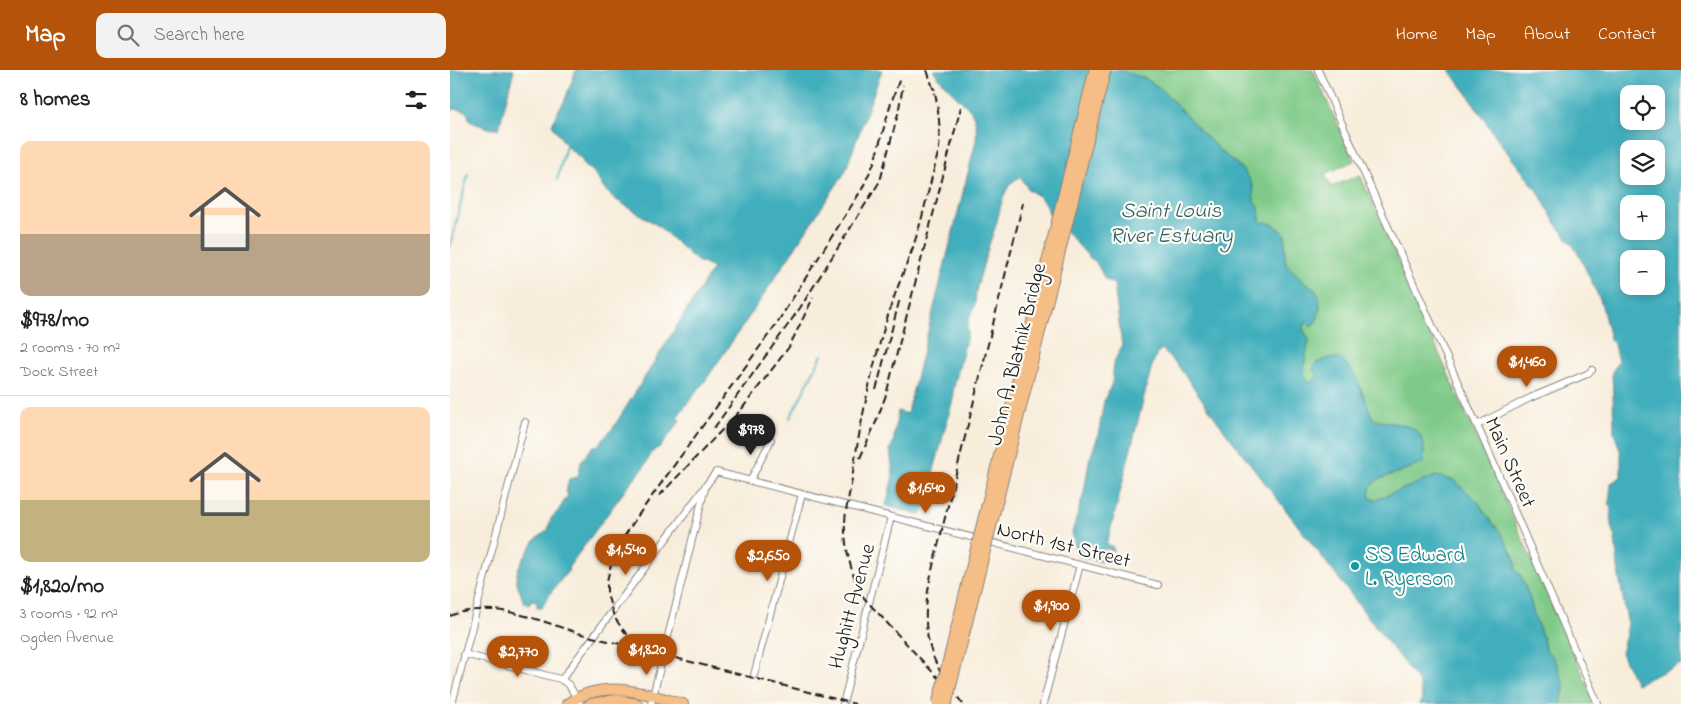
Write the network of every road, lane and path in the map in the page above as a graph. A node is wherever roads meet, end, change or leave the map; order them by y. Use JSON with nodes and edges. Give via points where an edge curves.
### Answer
{"nodes":[{"id":1,"x":1096,"y":70,"type":"edge"},
{"id":2,"x":1105,"y":70,"type":"edge"},
{"id":3,"x":1318,"y":70,"type":"edge"},
{"id":4,"x":1592,"y":370,"type":"dead end"},
{"id":5,"x":525,"y":422,"type":"dead end"},
{"id":6,"x":1477,"y":425,"type":"junction"},
{"id":7,"x":771,"y":440,"type":"dead end"},
{"id":8,"x":750,"y":481,"type":"junction"},
{"id":9,"x":706,"y":485,"type":"junction"},
{"id":10,"x":802,"y":494,"type":"junction"},
{"id":11,"x":892,"y":517,"type":"junction"},
{"id":12,"x":1080,"y":565,"type":"junction"},
{"id":13,"x":1158,"y":585,"type":"dead end"},
{"id":14,"x":464,"y":654,"type":"junction"},
{"id":15,"x":754,"y":675,"type":"dead end"},
{"id":16,"x":562,"y":679,"type":"junction"},
{"id":17,"x":652,"y":700,"type":"edge"},
{"id":18,"x":579,"y":701,"type":"edge"},
{"id":19,"x":452,"y":704,"type":"edge"},
{"id":20,"x":568,"y":704,"type":"edge"},
{"id":21,"x":590,"y":704,"type":"edge"},
{"id":22,"x":637,"y":704,"type":"edge"},
{"id":23,"x":683,"y":704,"type":"edge"},
{"id":24,"x":843,"y":704,"type":"edge"},
{"id":25,"x":938,"y":704,"type":"edge"},
{"id":26,"x":946,"y":704,"type":"edge"},
{"id":27,"x":1043,"y":704,"type":"edge"},
{"id":28,"x":1598,"y":704,"type":"edge"}],
"edges":[{"from":1,"to":25,"type":"highway","name":"John A. Blatnik Bridge","bridge":true},
{"from":2,"to":26,"type":"highway","name":"John A. Blatnik Bridge","bridge":true},
{"from":3,"to":6,"type":"street","name":"Main Street"},
{"from":4,"to":6,"type":"street"},
{"from":5,"to":14,"type":"street"},
{"from":6,"to":28,"type":"street","name":"Main Street"},
{"from":7,"to":8,"type":"street"},
{"from":8,"to":9,"type":"street","name":"North 1st Street","via":[[716,472]]},
{"from":8,"to":10,"type":"street","name":"North 1st Street"},
{"from":9,"to":16,"type":"street"},
{"from":9,"to":17,"type":"street"},
{"from":10,"to":11,"type":"street","name":"North 1st Street"},
{"from":10,"to":15,"type":"street"},
{"from":11,"to":12,"type":"street","name":"North 1st Street"},
{"from":11,"to":24,"type":"street","name":"Hughitt Avenue"},
{"from":12,"to":13,"type":"street","name":"North 1st Street"},
{"from":12,"to":27,"type":"street"},
{"from":14,"to":16,"type":"street"},
{"from":14,"to":19,"type":"street"},
{"from":16,"to":18,"type":"street","via":[[570,685]]},
{"from":17,"to":18,"type":"main road","via":[[614,688],[597,691]]},
{"from":17,"to":23,"type":"main road"},
{"from":18,"to":20,"type":"main road"},
{"from":21,"to":22,"type":"main road","via":[[617,700]]}]}
